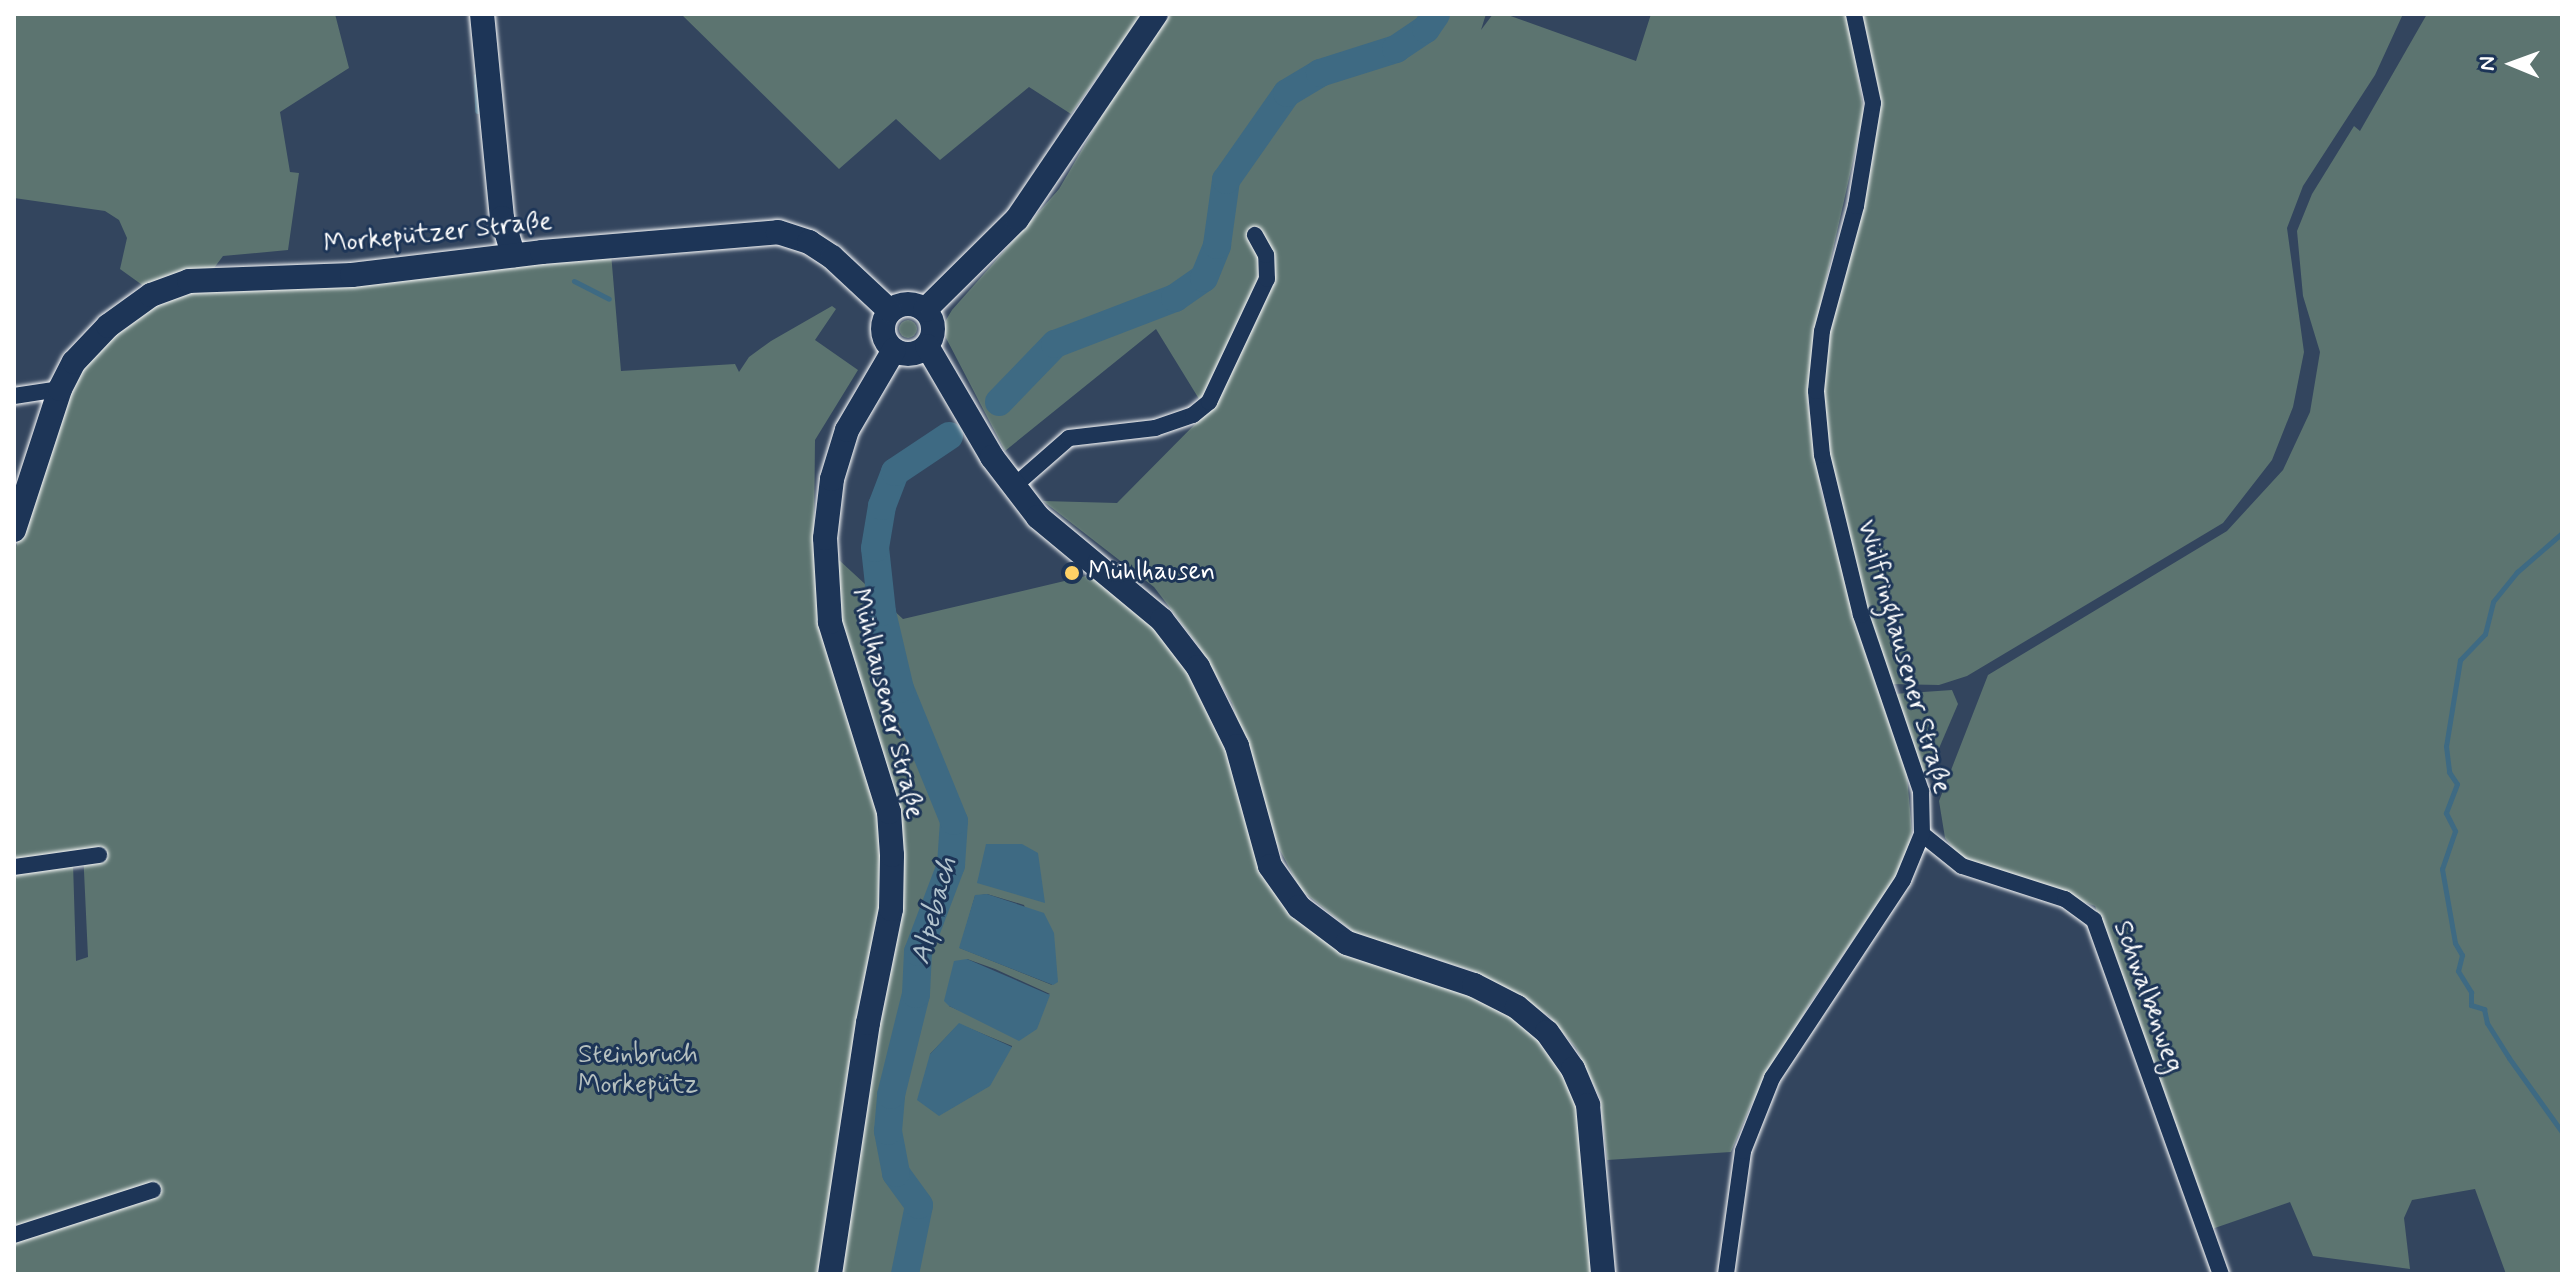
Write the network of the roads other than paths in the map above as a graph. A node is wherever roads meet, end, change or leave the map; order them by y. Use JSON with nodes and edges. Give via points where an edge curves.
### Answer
{"nodes":[{"id":1,"x":482,"y":14,"type":"edge"},
{"id":2,"x":1156,"y":14,"type":"edge"},
{"id":3,"x":1854,"y":14,"type":"edge"},
{"id":4,"x":1255,"y":235,"type":"dead end"},
{"id":5,"x":513,"y":255,"type":"junction"},
{"id":6,"x":925,"y":310,"type":"junction"},
{"id":7,"x":890,"y":311,"type":"junction"},
{"id":8,"x":927,"y":346,"type":"junction"},
{"id":9,"x":894,"y":350,"type":"junction"},
{"id":10,"x":60,"y":389,"type":"junction"},
{"id":11,"x":14,"y":396,"type":"edge"},
{"id":12,"x":1013,"y":487,"type":"junction"},
{"id":13,"x":14,"y":530,"type":"edge"},
{"id":14,"x":1922,"y":834,"type":"junction"},
{"id":15,"x":99,"y":855,"type":"dead end"},
{"id":16,"x":14,"y":867,"type":"edge"},
{"id":17,"x":153,"y":1190,"type":"dead end"},
{"id":18,"x":14,"y":1235,"type":"edge"},
{"id":19,"x":830,"y":1274,"type":"edge"},
{"id":20,"x":1603,"y":1274,"type":"edge"},
{"id":21,"x":1726,"y":1274,"type":"edge"},
{"id":22,"x":2221,"y":1274,"type":"edge"}],
"edges":[{"from":1,"to":5,"type":"street","via":[[502,218]]},
{"from":2,"to":6,"type":"street","via":[[1017,219]]},
{"from":3,"to":14,"type":"street","name":"Wülfringhausener Straße","via":[[1873,103],[1856,206],[1822,331],[1816,391],[1822,455],[1861,615],[1921,791]]},
{"from":4,"to":12,"type":"street","via":[[1266,255],[1267,279],[1209,402],[1193,415],[1155,428],[1069,438]]},
{"from":5,"to":7,"type":"street","name":"Morkepützer Straße","via":[[778,232],[832,257]]},
{"from":5,"to":10,"type":"street","name":"Morkepützer Straße","via":[[352,275],[189,281],[151,295],[108,326],[74,362]]},
{"from":6,"to":7,"type":"street","via":[[911,303]]},
{"from":6,"to":8,"type":"street","via":[[934,328]]},
{"from":7,"to":9,"type":"street","via":[[883,331]]},
{"from":8,"to":9,"type":"street","via":[[905,354]]},
{"from":8,"to":12,"type":"street"},
{"from":9,"to":19,"type":"street","name":"Mühlhausener Straße","via":[[865,393],[839,452],[825,538],[830,622],[889,812],[892,855],[891,909]]},
{"from":10,"to":11,"type":"street"},
{"from":10,"to":13,"type":"street","name":"Morkepützer Straße"},
{"from":12,"to":20,"type":"street","via":[[1072,550],[1162,620],[1198,667],[1237,746],[1270,866],[1299,907],[1347,943],[1474,985],[1517,1007],[1547,1032],[1573,1069],[1588,1105]]},
{"from":14,"to":21,"type":"street","name":"Wülfringhausener Straße","via":[[1903,880],[1772,1078],[1743,1151]]},
{"from":14,"to":22,"type":"street","name":"Schwalbenweg","via":[[1962,866],[2065,899],[2094,920]]},
{"from":15,"to":16,"type":"street"},
{"from":17,"to":18,"type":"street"}]}
